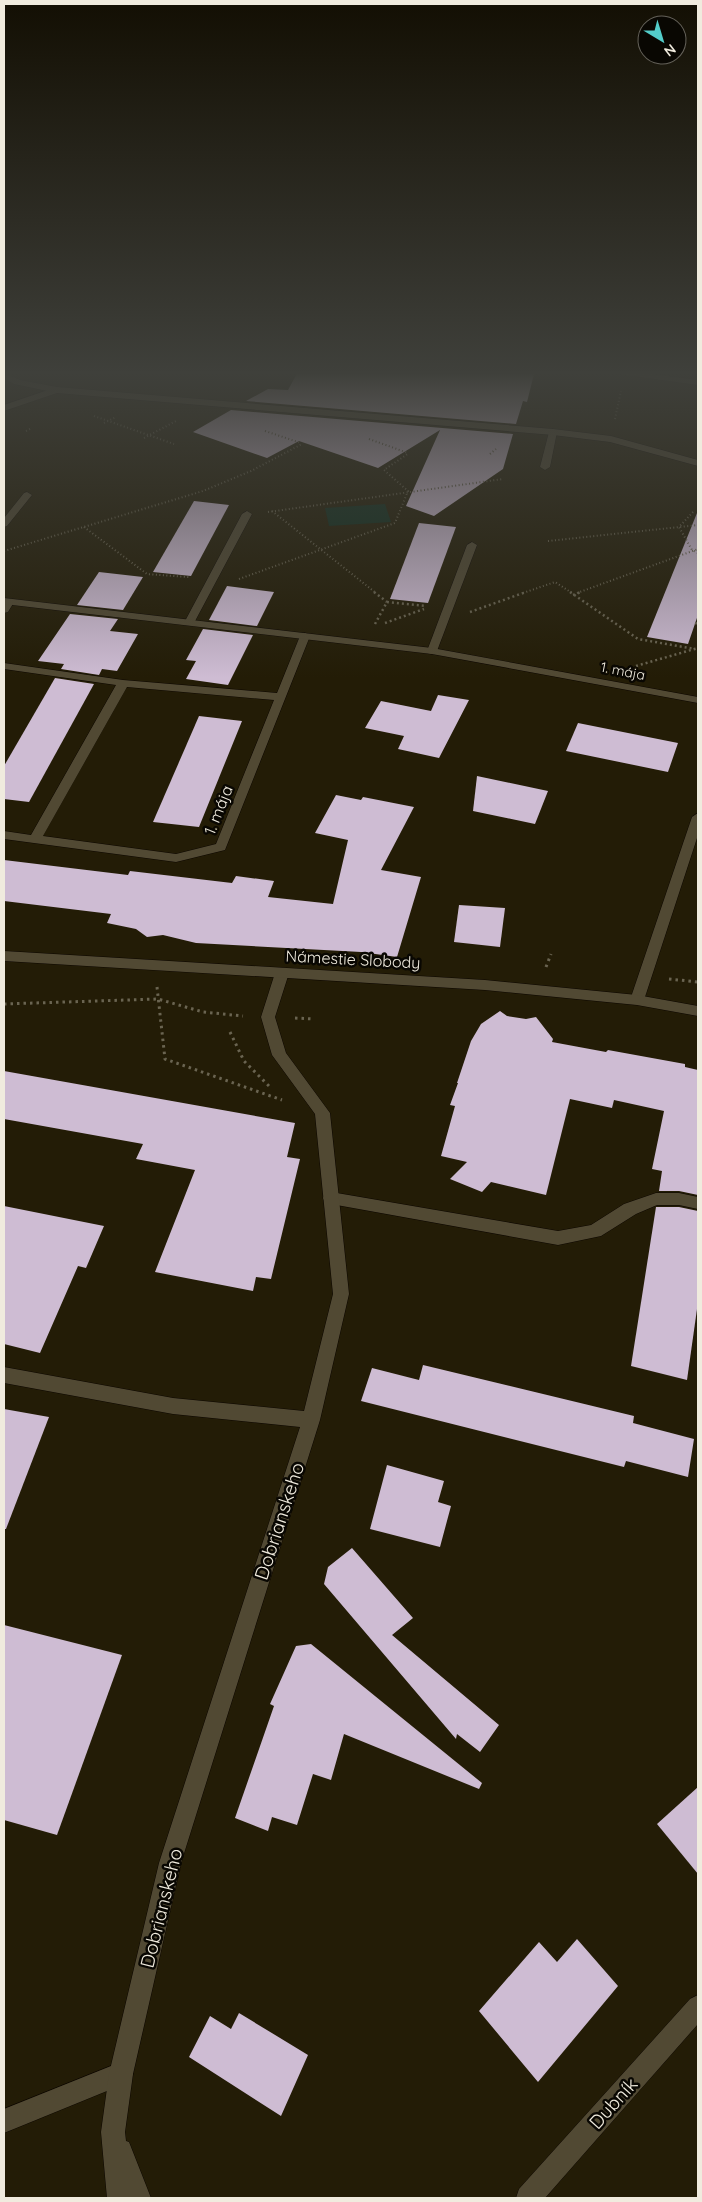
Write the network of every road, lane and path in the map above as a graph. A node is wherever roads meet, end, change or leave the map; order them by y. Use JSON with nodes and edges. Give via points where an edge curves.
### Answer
{"nodes":[{"id":1,"x":249,"y":473,"type":"edge"},
{"id":2,"x":387,"y":473,"type":"edge"},
{"id":3,"x":502,"y":479,"type":"dead end"},
{"id":4,"x":408,"y":491,"type":"junction"},
{"id":5,"x":27,"y":495,"type":"dead end"},
{"id":6,"x":272,"y":511,"type":"junction"},
{"id":7,"x":693,"y":512,"type":"dead end"},
{"id":8,"x":247,"y":514,"type":"joint"},
{"id":9,"x":4,"y":524,"type":"edge"},
{"id":10,"x":698,"y":525,"type":"edge"},
{"id":11,"x":84,"y":527,"type":"junction"},
{"id":12,"x":679,"y":527,"type":"junction"},
{"id":13,"x":548,"y":541,"type":"dead end"},
{"id":14,"x":472,"y":545,"type":"dead end"},
{"id":15,"x":320,"y":549,"type":"junction"},
{"id":16,"x":692,"y":550,"type":"junction"},
{"id":17,"x":4,"y":551,"type":"edge"},
{"id":18,"x":698,"y":551,"type":"edge"},
{"id":19,"x":211,"y":582,"type":"junction"},
{"id":20,"x":574,"y":594,"type":"junction"},
{"id":21,"x":387,"y":602,"type":"junction"},
{"id":22,"x":5,"y":604,"type":"edge"},
{"id":23,"x":445,"y":616,"type":"junction"},
{"id":24,"x":189,"y":623,"type":"junction"},
{"id":25,"x":305,"y":636,"type":"junction"},
{"id":26,"x":697,"y":649,"type":"edge"},
{"id":27,"x":432,"y":651,"type":"junction"},
{"id":28,"x":4,"y":666,"type":"edge"},
{"id":29,"x":634,"y":667,"type":"dead end"},
{"id":30,"x":123,"y":683,"type":"junction"},
{"id":31,"x":280,"y":697,"type":"junction"},
{"id":32,"x":698,"y":700,"type":"edge"},
{"id":33,"x":698,"y":817,"type":"edge"},
{"id":34,"x":4,"y":835,"type":"edge"},
{"id":35,"x":34,"y":839,"type":"junction"},
{"id":36,"x":551,"y":954,"type":"dead end"},
{"id":37,"x":4,"y":956,"type":"edge"},
{"id":38,"x":545,"y":969,"type":"dead end"},
{"id":39,"x":282,"y":973,"type":"junction"},
{"id":40,"x":670,"y":979,"type":"dead end"},
{"id":41,"x":156,"y":982,"type":"dead end"},
{"id":42,"x":698,"y":982,"type":"edge"},
{"id":43,"x":158,"y":999,"type":"junction"},
{"id":44,"x":637,"y":1000,"type":"junction"},
{"id":45,"x":4,"y":1004,"type":"edge"},
{"id":46,"x":698,"y":1011,"type":"edge"},
{"id":47,"x":242,"y":1016,"type":"dead end"},
{"id":48,"x":230,"y":1032,"type":"dead end"},
{"id":49,"x":272,"y":1088,"type":"dead end"},
{"id":50,"x":278,"y":1094,"type":"dead end"},
{"id":51,"x":331,"y":1198,"type":"junction"},
{"id":52,"x":698,"y":1204,"type":"edge"},
{"id":53,"x":4,"y":1376,"type":"edge"},
{"id":54,"x":311,"y":1420,"type":"junction"},
{"id":55,"x":698,"y":2007,"type":"edge"},
{"id":56,"x":120,"y":2074,"type":"junction"},
{"id":57,"x":4,"y":2121,"type":"edge"},
{"id":58,"x":113,"y":2132,"type":"junction"},
{"id":59,"x":119,"y":2198,"type":"edge"},
{"id":60,"x":138,"y":2198,"type":"edge"},
{"id":61,"x":528,"y":2198,"type":"edge"}],
"edges":[{"from":1,"to":11,"type":"path","via":[[203,491]]},
{"from":2,"to":4,"type":"path"},
{"from":3,"to":4,"type":"path"},
{"from":4,"to":6,"type":"path"},
{"from":4,"to":15,"type":"path","via":[[395,523]]},
{"from":5,"to":9,"type":"street"},
{"from":6,"to":8,"type":"path"},
{"from":6,"to":15,"type":"path"},
{"from":7,"to":12,"type":"path"},
{"from":8,"to":19,"type":"street"},
{"from":10,"to":12,"type":"path"},
{"from":11,"to":17,"type":"path"},
{"from":11,"to":19,"type":"path","via":[[147,574]]},
{"from":12,"to":13,"type":"path"},
{"from":12,"to":16,"type":"path"},
{"from":14,"to":23,"type":"street"},
{"from":15,"to":19,"type":"path","via":[[218,586]]},
{"from":15,"to":21,"type":"path"},
{"from":16,"to":18,"type":"path"},
{"from":16,"to":20,"type":"path"},
{"from":19,"to":24,"type":"street"},
{"from":20,"to":23,"type":"path","via":[[555,582],[457,617]]},
{"from":20,"to":26,"type":"path","via":[[638,640]]},
{"from":21,"to":21,"type":"path","via":[[374,627],[431,606],[396,603]]},
{"from":22,"to":24,"type":"street","name":"1. mája"},
{"from":23,"to":27,"type":"street"},
{"from":24,"to":25,"type":"street","name":"1. mája"},
{"from":25,"to":27,"type":"street","name":"1. mája"},
{"from":25,"to":31,"type":"street","name":"1. mája"},
{"from":26,"to":29,"type":"path"},
{"from":27,"to":32,"type":"street","name":"1. mája"},
{"from":28,"to":30,"type":"street"},
{"from":30,"to":31,"type":"street"},
{"from":30,"to":35,"type":"street"},
{"from":31,"to":35,"type":"street","name":"1. mája","via":[[221,847],[176,858]]},
{"from":33,"to":44,"type":"street"},
{"from":34,"to":35,"type":"street","name":"1. mája"},
{"from":36,"to":38,"type":"path"},
{"from":37,"to":39,"type":"street","name":"Námestie Slobody"},
{"from":39,"to":44,"type":"street","name":"Námestie Slobody","via":[[485,985]]},
{"from":39,"to":51,"type":"street","name":"Dobrianskeho","via":[[268,1017],[270,1028],[279,1055],[322,1112]]},
{"from":40,"to":42,"type":"path"},
{"from":41,"to":43,"type":"path"},
{"from":43,"to":45,"type":"path"},
{"from":43,"to":47,"type":"path","via":[[203,1012]]},
{"from":43,"to":50,"type":"path","via":[[165,1059],[285,1101]]},
{"from":44,"to":46,"type":"street","name":"Námestie Slobody"},
{"from":48,"to":49,"type":"path","via":[[244,1061]]},
{"from":51,"to":52,"type":"street","via":[[558,1238],[595,1231],[656,1199],[679,1199]]},
{"from":51,"to":54,"type":"street","name":"Dobrianskeho","via":[[341,1294]]},
{"from":53,"to":54,"type":"street","via":[[173,1406]]},
{"from":54,"to":56,"type":"street","name":"Dobrianskeho","via":[[170,1863]]},
{"from":55,"to":61,"type":"street","name":"Dubník"},
{"from":56,"to":57,"type":"street"},
{"from":56,"to":58,"type":"street","name":"Dobrianskeho"},
{"from":58,"to":59,"type":"street","name":"Dobrianskeho"},
{"from":58,"to":60,"type":"street"}]}
